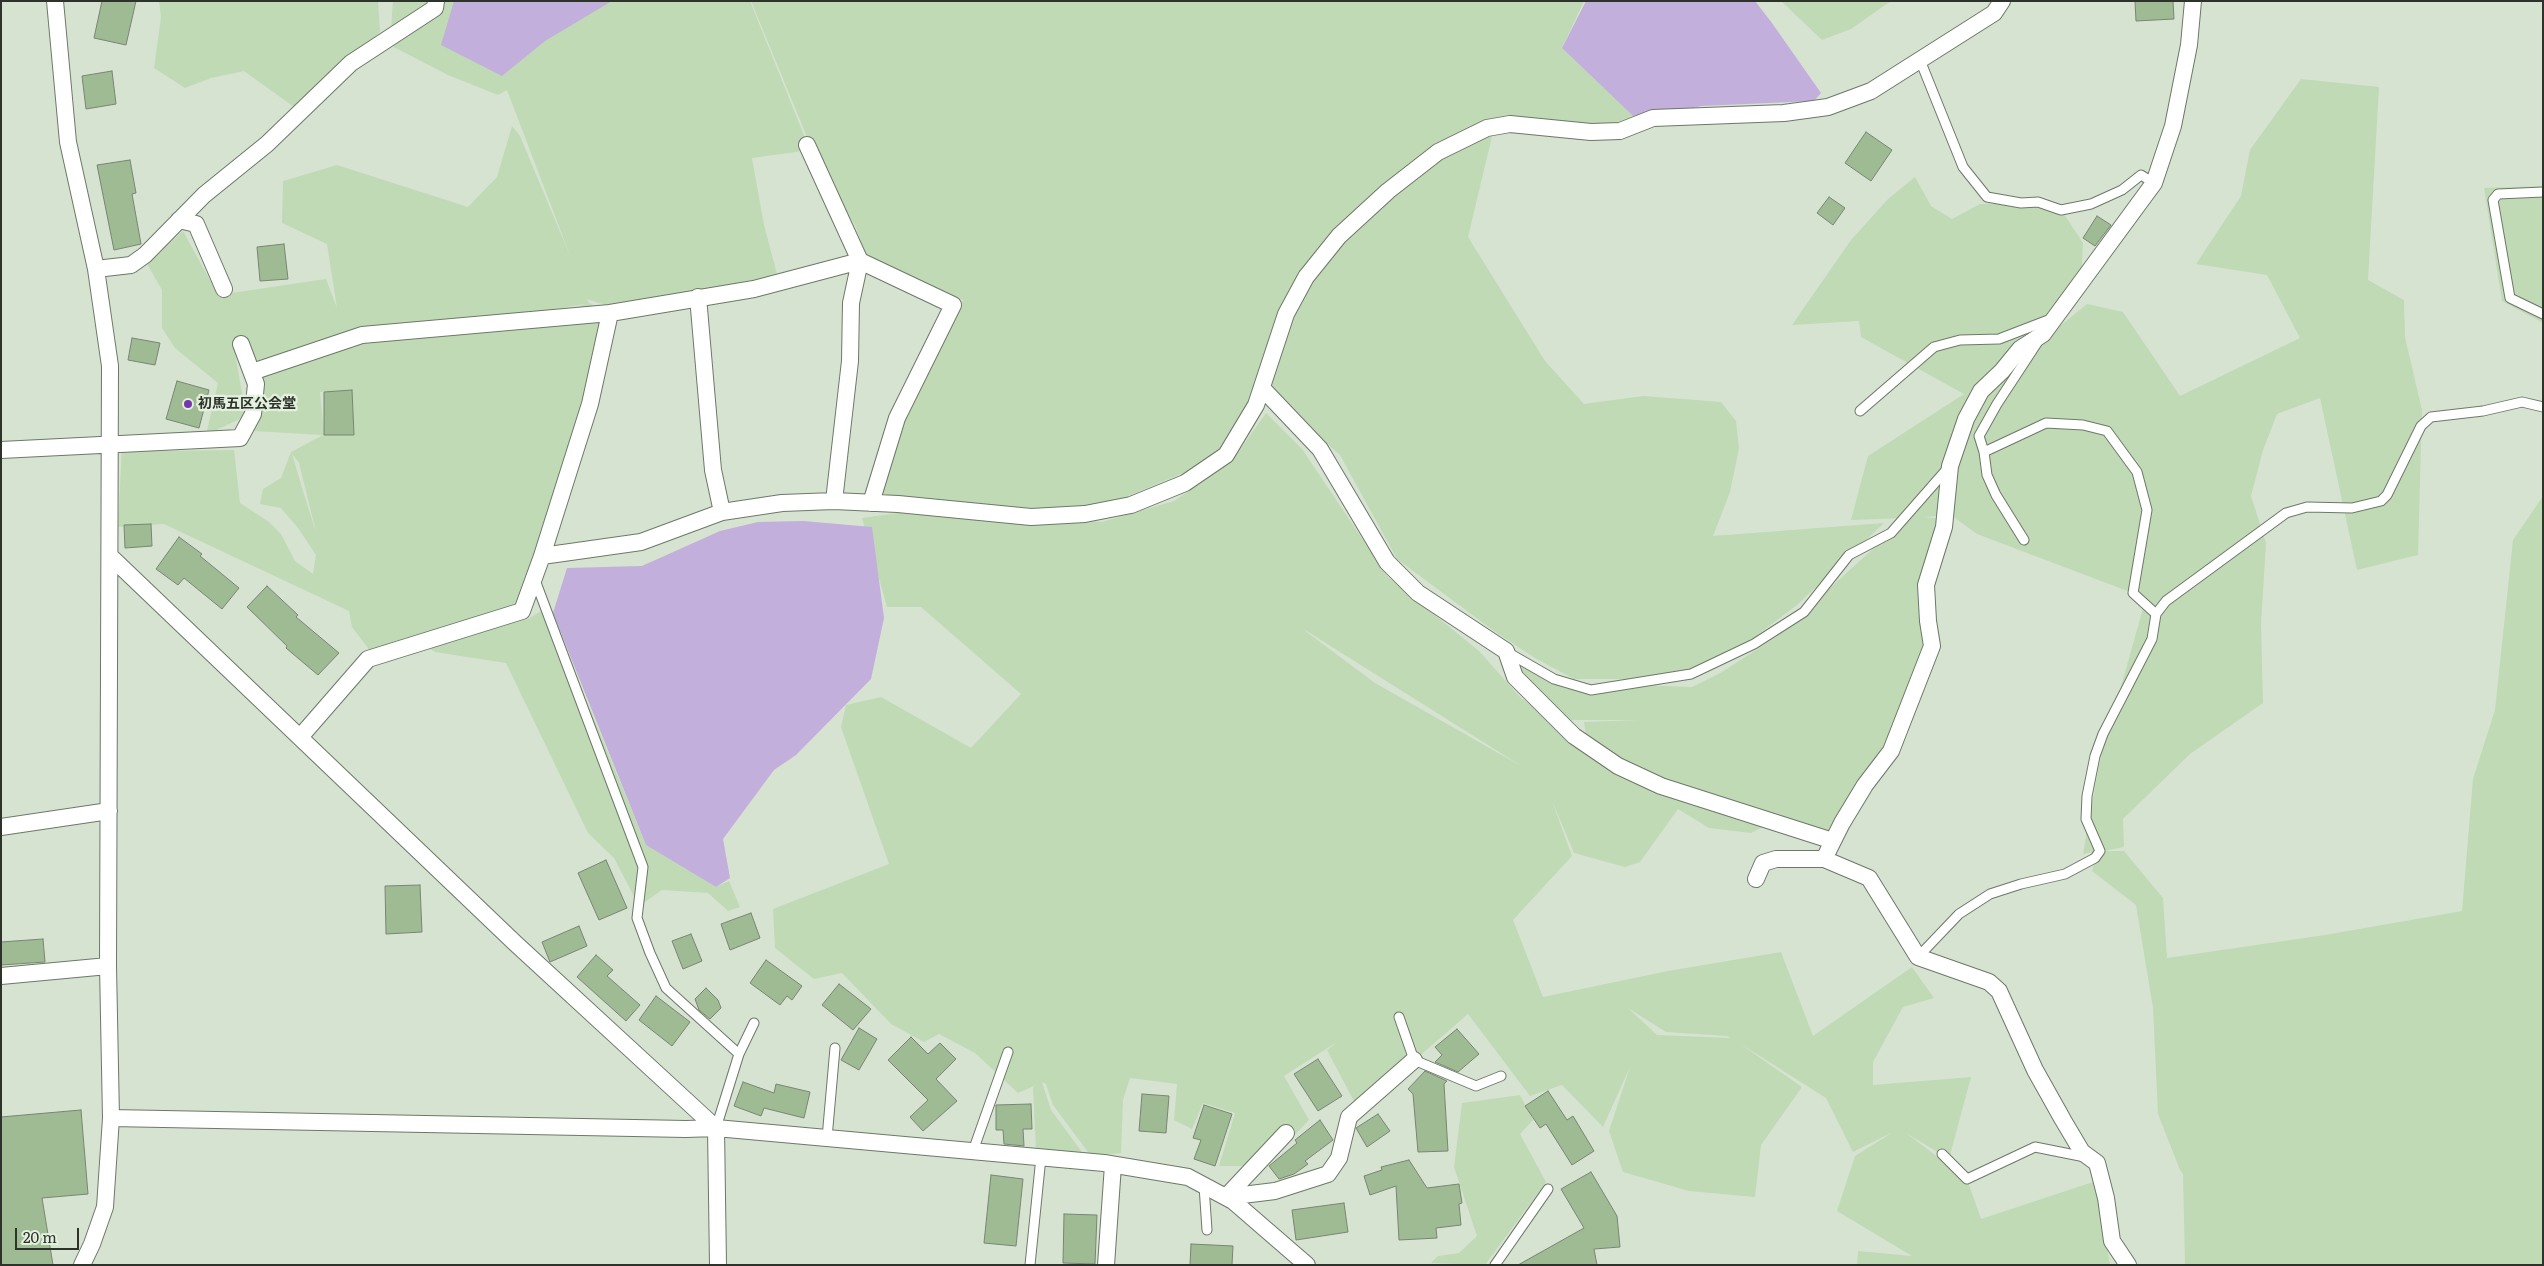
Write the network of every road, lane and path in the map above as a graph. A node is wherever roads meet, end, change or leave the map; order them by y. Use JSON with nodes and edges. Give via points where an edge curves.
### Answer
{"nodes":[{"id":1,"x":55,"y":1,"type":"edge"},
{"id":2,"x":436,"y":1,"type":"edge"},
{"id":3,"x":2002,"y":1,"type":"edge"},
{"id":4,"x":2193,"y":1,"type":"edge"},
{"id":5,"x":1920,"y":60,"type":"junction"},
{"id":6,"x":807,"y":145,"type":"dead end"},
{"id":7,"x":2154,"y":183,"type":"junction"},
{"id":8,"x":2543,"y":192,"type":"edge"},
{"id":9,"x":179,"y":220,"type":"junction"},
{"id":10,"x":860,"y":262,"type":"junction"},
{"id":11,"x":96,"y":269,"type":"junction"},
{"id":12,"x":224,"y":289,"type":"dead end"},
{"id":13,"x":698,"y":297,"type":"junction"},
{"id":14,"x":610,"y":313,"type":"junction"},
{"id":15,"x":2543,"y":314,"type":"edge"},
{"id":16,"x":2056,"y":317,"type":"junction"},
{"id":17,"x":2041,"y":338,"type":"junction"},
{"id":18,"x":241,"y":344,"type":"dead end"},
{"id":19,"x":252,"y":372,"type":"junction"},
{"id":20,"x":1262,"y":388,"type":"junction"},
{"id":21,"x":2543,"y":406,"type":"edge"},
{"id":22,"x":1860,"y":411,"type":"dead end"},
{"id":23,"x":109,"y":445,"type":"junction"},
{"id":24,"x":1,"y":450,"type":"edge"},
{"id":25,"x":1984,"y":452,"type":"junction"},
{"id":26,"x":1950,"y":466,"type":"junction"},
{"id":27,"x":834,"y":501,"type":"junction"},
{"id":28,"x":871,"y":503,"type":"junction"},
{"id":29,"x":722,"y":512,"type":"junction"},
{"id":30,"x":2024,"y":540,"type":"dead end"},
{"id":31,"x":110,"y":556,"type":"junction"},
{"id":32,"x":542,"y":556,"type":"junction"},
{"id":33,"x":534,"y":578,"type":"junction"},
{"id":34,"x":2156,"y":614,"type":"junction"},
{"id":35,"x":1506,"y":651,"type":"junction"},
{"id":36,"x":301,"y":736,"type":"junction"},
{"id":37,"x":109,"y":811,"type":"junction"},
{"id":38,"x":1,"y":827,"type":"edge"},
{"id":39,"x":1833,"y":841,"type":"junction"},
{"id":40,"x":1824,"y":859,"type":"junction"},
{"id":41,"x":1756,"y":879,"type":"dead end"},
{"id":42,"x":1918,"y":957,"type":"junction"},
{"id":43,"x":108,"y":966,"type":"junction"},
{"id":44,"x":1,"y":976,"type":"edge"},
{"id":45,"x":1400,"y":1017,"type":"dead end"},
{"id":46,"x":754,"y":1023,"type":"dead end"},
{"id":47,"x":835,"y":1048,"type":"dead end"},
{"id":48,"x":1008,"y":1052,"type":"dead end"},
{"id":49,"x":739,"y":1054,"type":"junction"},
{"id":50,"x":1414,"y":1060,"type":"junction"},
{"id":51,"x":1501,"y":1076,"type":"dead end"},
{"id":52,"x":111,"y":1118,"type":"junction"},
{"id":53,"x":716,"y":1128,"type":"junction"},
{"id":54,"x":1286,"y":1133,"type":"dead end"},
{"id":55,"x":827,"y":1138,"type":"junction"},
{"id":56,"x":973,"y":1151,"type":"junction"},
{"id":57,"x":1942,"y":1154,"type":"dead end"},
{"id":58,"x":1041,"y":1157,"type":"junction"},
{"id":59,"x":2090,"y":1158,"type":"junction"},
{"id":60,"x":1112,"y":1164,"type":"junction"},
{"id":61,"x":1204,"y":1186,"type":"junction"},
{"id":62,"x":1548,"y":1189,"type":"dead end"},
{"id":63,"x":1226,"y":1197,"type":"junction"},
{"id":64,"x":1207,"y":1230,"type":"dead end"},
{"id":65,"x":1292,"y":1258,"type":"edge"},
{"id":66,"x":82,"y":1265,"type":"edge"},
{"id":67,"x":718,"y":1265,"type":"edge"},
{"id":68,"x":1030,"y":1265,"type":"edge"},
{"id":69,"x":1106,"y":1265,"type":"edge"},
{"id":70,"x":1307,"y":1265,"type":"edge"},
{"id":71,"x":1495,"y":1265,"type":"edge"},
{"id":72,"x":2128,"y":1265,"type":"edge"}],
"edges":[{"from":1,"to":11,"type":"street","via":[[68,142]]},
{"from":2,"to":9,"type":"street","via":[[435,8],[351,63],[267,144],[204,195]]},
{"from":3,"to":5,"type":"street","via":[[1994,13]]},
{"from":4,"to":7,"type":"street","via":[[2189,44],[2173,126]]},
{"from":5,"to":7,"type":"lane","via":[[1963,167],[1987,197],[2021,203],[2038,202],[2061,210],[2091,204],[2122,190],[2141,176]]},
{"from":5,"to":20,"type":"street","via":[[1871,91],[1828,107],[1784,113],[1652,118],[1620,131],[1591,132],[1510,124],[1487,128],[1438,152],[1388,191],[1339,236],[1306,277],[1286,314]]},
{"from":6,"to":10,"type":"street"},
{"from":7,"to":16,"type":"street"},
{"from":8,"to":15,"type":"lane","via":[[2498,194],[2493,200],[2510,298]]},
{"from":9,"to":11,"type":"street","via":[[145,255],[131,264]]},
{"from":9,"to":12,"type":"street","via":[[196,224]]},
{"from":10,"to":13,"type":"street","via":[[754,290]]},
{"from":10,"to":27,"type":"street","via":[[852,303],[850,361]]},
{"from":10,"to":28,"type":"street","via":[[953,305],[897,418]]},
{"from":11,"to":23,"type":"street","via":[[110,366]]},
{"from":13,"to":14,"type":"street"},
{"from":13,"to":29,"type":"street","via":[[713,470]]},
{"from":14,"to":19,"type":"street","via":[[362,335]]},
{"from":14,"to":32,"type":"street","via":[[590,404]]},
{"from":16,"to":17,"type":"street"},
{"from":16,"to":22,"type":"lane","via":[[1999,339],[1960,340],[1934,347]]},
{"from":17,"to":25,"type":"lane","via":[[1979,436]]},
{"from":17,"to":26,"type":"street","via":[[2020,349],[1981,391],[1966,419]]},
{"from":18,"to":19,"type":"street"},
{"from":19,"to":23,"type":"street","via":[[256,384],[253,414],[240,438]]},
{"from":20,"to":28,"type":"street","via":[[1226,455],[1185,483],[1131,505],[1085,514],[1031,517]]},
{"from":20,"to":35,"type":"street","via":[[1320,449],[1387,562],[1418,593]]},
{"from":21,"to":34,"type":"lane","via":[[2522,402],[2431,417],[2421,426],[2381,501],[2352,508],[2307,507],[2286,513],[2190,581]]},
{"from":23,"to":24,"type":"street"},
{"from":23,"to":31,"type":"street"},
{"from":25,"to":30,"type":"lane","via":[[1987,475],[1996,495]]},
{"from":25,"to":34,"type":"lane","via":[[2046,423],[2084,425],[2107,431],[2136,472],[2148,510],[2133,593]]},
{"from":26,"to":35,"type":"lane","via":[[1891,532],[1849,555],[1804,612],[1754,644],[1691,674],[1591,690],[1554,679]]},
{"from":26,"to":39,"type":"street","via":[[1944,527],[1926,585],[1932,646],[1891,751],[1865,785]]},
{"from":27,"to":28,"type":"street"},
{"from":27,"to":29,"type":"street","via":[[782,503]]},
{"from":29,"to":32,"type":"street","via":[[641,542]]},
{"from":31,"to":36,"type":"street"},
{"from":31,"to":37,"type":"street"},
{"from":32,"to":33,"type":"street"},
{"from":33,"to":36,"type":"street","via":[[522,612],[368,659]]},
{"from":33,"to":49,"type":"lane","via":[[643,867],[637,918],[650,953],[666,988]]},
{"from":34,"to":42,"type":"lane","via":[[2152,640],[2103,734],[2095,756],[2086,796],[2086,819],[2100,851],[2095,858],[2065,874],[1990,894],[1959,914]]},
{"from":35,"to":39,"type":"street","via":[[1515,677],[1574,736],[1618,766],[1666,787]]},
{"from":36,"to":53,"type":"street","via":[[515,943]]},
{"from":37,"to":38,"type":"street"},
{"from":37,"to":43,"type":"street"},
{"from":39,"to":40,"type":"street"},
{"from":40,"to":41,"type":"street","via":[[1776,859],[1763,863]]},
{"from":40,"to":42,"type":"street","via":[[1869,878]]},
{"from":42,"to":59,"type":"street","via":[[1989,982],[1999,991],[2035,1070],[2082,1152]]},
{"from":43,"to":44,"type":"street"},
{"from":43,"to":52,"type":"street"},
{"from":45,"to":50,"type":"lane"},
{"from":46,"to":49,"type":"lane"},
{"from":47,"to":55,"type":"lane"},
{"from":48,"to":56,"type":"lane"},
{"from":49,"to":53,"type":"lane"},
{"from":50,"to":51,"type":"lane","via":[[1476,1086]]},
{"from":50,"to":63,"type":"street","via":[[1349,1117],[1339,1158],[1328,1174],[1275,1191]]},
{"from":52,"to":53,"type":"street"},
{"from":52,"to":66,"type":"street","via":[[105,1207]]},
{"from":53,"to":55,"type":"street"},
{"from":53,"to":67,"type":"street"},
{"from":54,"to":63,"type":"street"},
{"from":55,"to":56,"type":"street"},
{"from":56,"to":58,"type":"street"},
{"from":57,"to":59,"type":"lane","via":[[1967,1179],[2034,1148]]},
{"from":58,"to":60,"type":"street"},
{"from":58,"to":68,"type":"lane"},
{"from":59,"to":72,"type":"street","via":[[2097,1163],[2112,1242]]},
{"from":60,"to":61,"type":"street","via":[[1188,1178]]},
{"from":60,"to":69,"type":"street"},
{"from":61,"to":63,"type":"street"},
{"from":61,"to":64,"type":"lane"},
{"from":62,"to":71,"type":"lane"},
{"from":63,"to":65,"type":"street"},
{"from":65,"to":70,"type":"street"}]}
